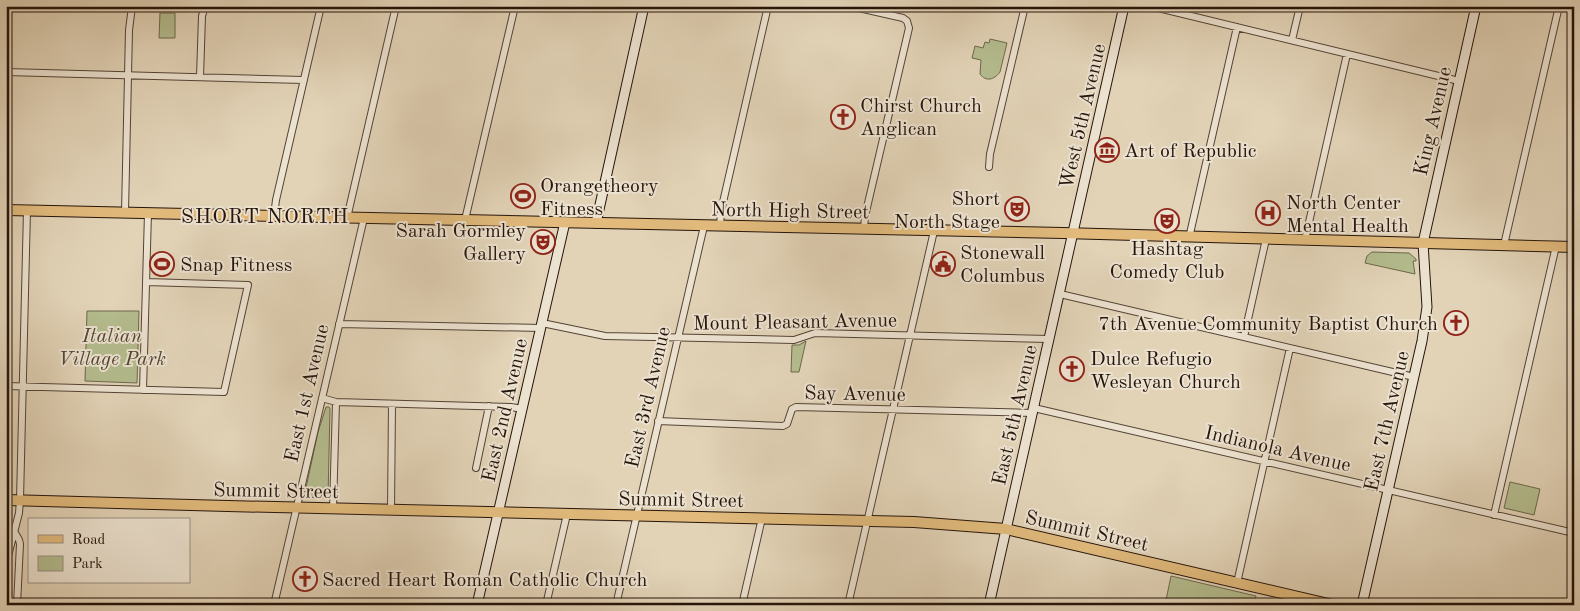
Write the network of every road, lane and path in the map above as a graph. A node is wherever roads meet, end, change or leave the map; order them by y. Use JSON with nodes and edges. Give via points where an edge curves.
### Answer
{"nodes":[{"id":1,"x":132,"y":6,"type":"edge"},
{"id":2,"x":205,"y":6,"type":"edge"},
{"id":3,"x":321,"y":6,"type":"edge"},
{"id":4,"x":396,"y":6,"type":"edge"},
{"id":5,"x":515,"y":6,"type":"edge"},
{"id":6,"x":644,"y":6,"type":"edge"},
{"id":7,"x":768,"y":6,"type":"edge"},
{"id":8,"x":850,"y":6,"type":"edge"},
{"id":9,"x":1025,"y":6,"type":"edge"},
{"id":10,"x":1124,"y":6,"type":"edge"},
{"id":11,"x":1150,"y":6,"type":"edge"},
{"id":12,"x":1300,"y":6,"type":"edge"},
{"id":13,"x":1476,"y":6,"type":"edge"},
{"id":14,"x":1559,"y":6,"type":"edge"},
{"id":15,"x":1237,"y":27,"type":"junction"},
{"id":16,"x":1292,"y":40,"type":"junction"},
{"id":17,"x":1347,"y":54,"type":"junction"},
{"id":18,"x":6,"y":72,"type":"edge"},
{"id":19,"x":129,"y":75,"type":"junction"},
{"id":20,"x":200,"y":77,"type":"junction"},
{"id":21,"x":304,"y":80,"type":"junction"},
{"id":22,"x":1459,"y":81,"type":"junction"},
{"id":23,"x":989,"y":167,"type":"dead end"},
{"id":24,"x":6,"y":210,"type":"edge"},
{"id":25,"x":27,"y":210,"type":"junction"},
{"id":26,"x":124,"y":212,"type":"junction"},
{"id":27,"x":148,"y":213,"type":"junction"},
{"id":28,"x":274,"y":216,"type":"junction"},
{"id":29,"x":347,"y":218,"type":"junction"},
{"id":30,"x":364,"y":218,"type":"junction"},
{"id":31,"x":465,"y":220,"type":"junction"},
{"id":32,"x":565,"y":222,"type":"junction"},
{"id":33,"x":596,"y":223,"type":"junction"},
{"id":34,"x":704,"y":226,"type":"junction"},
{"id":35,"x":720,"y":226,"type":"junction"},
{"id":36,"x":864,"y":229,"type":"junction"},
{"id":37,"x":934,"y":231,"type":"junction"},
{"id":38,"x":1073,"y":234,"type":"junction"},
{"id":39,"x":1189,"y":238,"type":"junction"},
{"id":40,"x":1266,"y":239,"type":"junction"},
{"id":41,"x":1305,"y":240,"type":"junction"},
{"id":42,"x":1423,"y":243,"type":"junction"},
{"id":43,"x":1504,"y":245,"type":"junction"},
{"id":44,"x":1556,"y":246,"type":"junction"},
{"id":45,"x":1574,"y":247,"type":"edge"},
{"id":46,"x":146,"y":282,"type":"junction"},
{"id":47,"x":1060,"y":294,"type":"junction"},
{"id":48,"x":339,"y":324,"type":"junction"},
{"id":49,"x":542,"y":326,"type":"junction"},
{"id":50,"x":910,"y":336,"type":"junction"},
{"id":51,"x":1244,"y":337,"type":"junction"},
{"id":52,"x":678,"y":338,"type":"junction"},
{"id":53,"x":1050,"y":339,"type":"junction"},
{"id":54,"x":1290,"y":348,"type":"junction"},
{"id":55,"x":1414,"y":377,"type":"junction"},
{"id":56,"x":6,"y":386,"type":"edge"},
{"id":57,"x":22,"y":386,"type":"junction"},
{"id":58,"x":143,"y":390,"type":"junction"},
{"id":59,"x":322,"y":398,"type":"junction"},
{"id":60,"x":336,"y":402,"type":"junction"},
{"id":61,"x":392,"y":404,"type":"junction"},
{"id":62,"x":489,"y":406,"type":"junction"},
{"id":63,"x":523,"y":408,"type":"junction"},
{"id":64,"x":893,"y":410,"type":"junction"},
{"id":65,"x":1033,"y":411,"type":"junction"},
{"id":66,"x":658,"y":422,"type":"junction"},
{"id":67,"x":1264,"y":462,"type":"junction"},
{"id":68,"x":476,"y":468,"type":"dead end"},
{"id":69,"x":1388,"y":490,"type":"junction"},
{"id":70,"x":6,"y":500,"type":"edge"},
{"id":71,"x":20,"y":500,"type":"junction"},
{"id":72,"x":296,"y":508,"type":"junction"},
{"id":73,"x":332,"y":509,"type":"junction"},
{"id":74,"x":391,"y":510,"type":"junction"},
{"id":75,"x":498,"y":512,"type":"junction"},
{"id":76,"x":567,"y":514,"type":"junction"},
{"id":77,"x":1494,"y":514,"type":"junction"},
{"id":78,"x":636,"y":515,"type":"junction"},
{"id":79,"x":762,"y":518,"type":"junction"},
{"id":80,"x":867,"y":521,"type":"junction"},
{"id":81,"x":1006,"y":528,"type":"junction"},
{"id":82,"x":14,"y":531,"type":"junction"},
{"id":83,"x":1574,"y":533,"type":"edge"},
{"id":84,"x":6,"y":564,"type":"edge"},
{"id":85,"x":1237,"y":583,"type":"junction"},
{"id":86,"x":18,"y":605,"type":"edge"},
{"id":87,"x":274,"y":605,"type":"edge"},
{"id":88,"x":477,"y":605,"type":"edge"},
{"id":89,"x":546,"y":605,"type":"edge"},
{"id":90,"x":616,"y":605,"type":"edge"},
{"id":91,"x":742,"y":605,"type":"edge"},
{"id":92,"x":848,"y":605,"type":"edge"},
{"id":93,"x":989,"y":605,"type":"edge"},
{"id":94,"x":1333,"y":605,"type":"edge"},
{"id":95,"x":1362,"y":605,"type":"edge"}],
"edges":[{"from":1,"to":19,"type":"street"},
{"from":2,"to":20,"type":"street"},
{"from":3,"to":21,"type":"street"},
{"from":4,"to":29,"type":"street"},
{"from":5,"to":31,"type":"street"},
{"from":6,"to":33,"type":"street"},
{"from":7,"to":35,"type":"street"},
{"from":8,"to":36,"type":"street","via":[[903,18],[908,28]]},
{"from":9,"to":23,"type":"street"},
{"from":10,"to":38,"type":"street","name":"West 5th Avenue"},
{"from":11,"to":15,"type":"street"},
{"from":12,"to":16,"type":"street"},
{"from":13,"to":22,"type":"street","name":"King Avenue"},
{"from":14,"to":43,"type":"street"},
{"from":15,"to":16,"type":"street"},
{"from":15,"to":39,"type":"street"},
{"from":16,"to":17,"type":"street"},
{"from":17,"to":22,"type":"street"},
{"from":17,"to":41,"type":"street"},
{"from":18,"to":19,"type":"street"},
{"from":19,"to":20,"type":"street"},
{"from":19,"to":26,"type":"street"},
{"from":20,"to":21,"type":"street"},
{"from":21,"to":28,"type":"street"},
{"from":22,"to":42,"type":"street","name":"King Avenue"},
{"from":24,"to":25,"type":"main road","name":"North High Street"},
{"from":25,"to":26,"type":"main road","name":"North High Street"},
{"from":25,"to":57,"type":"street"},
{"from":26,"to":27,"type":"main road","name":"North High Street"},
{"from":27,"to":28,"type":"main road","name":"North High Street"},
{"from":27,"to":46,"type":"street"},
{"from":28,"to":29,"type":"main road","name":"North High Street"},
{"from":29,"to":30,"type":"main road","name":"North High Street"},
{"from":30,"to":31,"type":"main road","name":"North High Street"},
{"from":30,"to":48,"type":"street","name":"East 1st Avenue"},
{"from":31,"to":32,"type":"main road","name":"North High Street"},
{"from":32,"to":33,"type":"main road","name":"North High Street"},
{"from":32,"to":49,"type":"street","name":"East 2nd Avenue"},
{"from":33,"to":34,"type":"main road","name":"North High Street"},
{"from":34,"to":35,"type":"main road","name":"North High Street"},
{"from":34,"to":52,"type":"street","name":"East 3rd Avenue"},
{"from":35,"to":36,"type":"main road","name":"North High Street"},
{"from":36,"to":37,"type":"main road","name":"North High Street"},
{"from":37,"to":38,"type":"main road","name":"North High Street"},
{"from":37,"to":50,"type":"street"},
{"from":38,"to":39,"type":"main road","name":"North High Street"},
{"from":38,"to":47,"type":"street","name":"East 5th Avenue"},
{"from":39,"to":40,"type":"main road","name":"North High Street"},
{"from":40,"to":41,"type":"main road","name":"North High Street"},
{"from":40,"to":51,"type":"street"},
{"from":41,"to":42,"type":"main road","name":"North High Street"},
{"from":42,"to":43,"type":"main road","name":"North High Street"},
{"from":42,"to":55,"type":"street","name":"East 7th Avenue","via":[[1427,307]]},
{"from":43,"to":44,"type":"main road","name":"North High Street"},
{"from":44,"to":45,"type":"main road","name":"North High Street"},
{"from":44,"to":77,"type":"street"},
{"from":46,"to":58,"type":"street"},
{"from":46,"to":58,"type":"street","via":[[248,284],[224,392]]},
{"from":47,"to":51,"type":"street"},
{"from":47,"to":53,"type":"street","name":"East 5th Avenue"},
{"from":48,"to":49,"type":"street","name":"Mount Pleasant Avenue"},
{"from":48,"to":59,"type":"street","name":"East 1st Avenue"},
{"from":49,"to":52,"type":"street","name":"Mount Pleasant Avenue","via":[[604,336]]},
{"from":49,"to":63,"type":"street","name":"East 2nd Avenue"},
{"from":50,"to":52,"type":"street","name":"Mount Pleasant Avenue","via":[[815,333],[798,340]]},
{"from":50,"to":53,"type":"street","name":"Mount Pleasant Avenue"},
{"from":50,"to":64,"type":"street"},
{"from":51,"to":54,"type":"street"},
{"from":52,"to":66,"type":"street","name":"East 3rd Avenue"},
{"from":53,"to":65,"type":"street","name":"East 5th Avenue"},
{"from":54,"to":55,"type":"street"},
{"from":54,"to":67,"type":"street"},
{"from":55,"to":69,"type":"street","name":"East 7th Avenue"},
{"from":56,"to":57,"type":"street"},
{"from":57,"to":58,"type":"street"},
{"from":57,"to":71,"type":"street"},
{"from":59,"to":60,"type":"street"},
{"from":59,"to":72,"type":"street","name":"East 1st Avenue"},
{"from":60,"to":61,"type":"street"},
{"from":60,"to":73,"type":"street"},
{"from":61,"to":62,"type":"street"},
{"from":61,"to":74,"type":"street"},
{"from":62,"to":63,"type":"street"},
{"from":62,"to":68,"type":"street"},
{"from":63,"to":75,"type":"street","name":"East 2nd Avenue"},
{"from":64,"to":65,"type":"street","name":"Say Avenue"},
{"from":64,"to":66,"type":"street","name":"Say Avenue","via":[[796,407],[783,426]]},
{"from":64,"to":80,"type":"street"},
{"from":65,"to":67,"type":"street","name":"Indianola Avenue"},
{"from":65,"to":81,"type":"street","name":"East 5th Avenue"},
{"from":66,"to":78,"type":"street","name":"East 3rd Avenue"},
{"from":67,"to":69,"type":"street","name":"Indianola Avenue"},
{"from":67,"to":85,"type":"street"},
{"from":69,"to":77,"type":"street","name":"Indianola Avenue"},
{"from":69,"to":95,"type":"street","name":"East 7th Avenue"},
{"from":70,"to":71,"type":"main road","name":"Summit Street"},
{"from":71,"to":72,"type":"main road","name":"Summit Street"},
{"from":71,"to":82,"type":"street"},
{"from":72,"to":73,"type":"main road","name":"Summit Street"},
{"from":72,"to":87,"type":"street","name":"East 1st Avenue"},
{"from":73,"to":74,"type":"main road","name":"Summit Street"},
{"from":74,"to":75,"type":"main road","name":"Summit Street"},
{"from":75,"to":76,"type":"main road","name":"Summit Street"},
{"from":75,"to":88,"type":"street","name":"East 2nd Avenue"},
{"from":76,"to":78,"type":"main road","name":"Summit Street"},
{"from":76,"to":89,"type":"street"},
{"from":77,"to":83,"type":"street","name":"Indianola Avenue"},
{"from":78,"to":79,"type":"main road","name":"Summit Street"},
{"from":78,"to":90,"type":"street","name":"East 3rd Avenue"},
{"from":79,"to":80,"type":"main road","name":"Summit Street"},
{"from":79,"to":91,"type":"street"},
{"from":80,"to":81,"type":"main road","name":"Summit Street"},
{"from":80,"to":92,"type":"street"},
{"from":81,"to":85,"type":"main road","name":"Summit Street"},
{"from":81,"to":93,"type":"street","name":"East 5th Avenue"},
{"from":82,"to":84,"type":"street"},
{"from":82,"to":86,"type":"street","via":[[20,544]]},
{"from":85,"to":94,"type":"main road","name":"Summit Street"}]}
